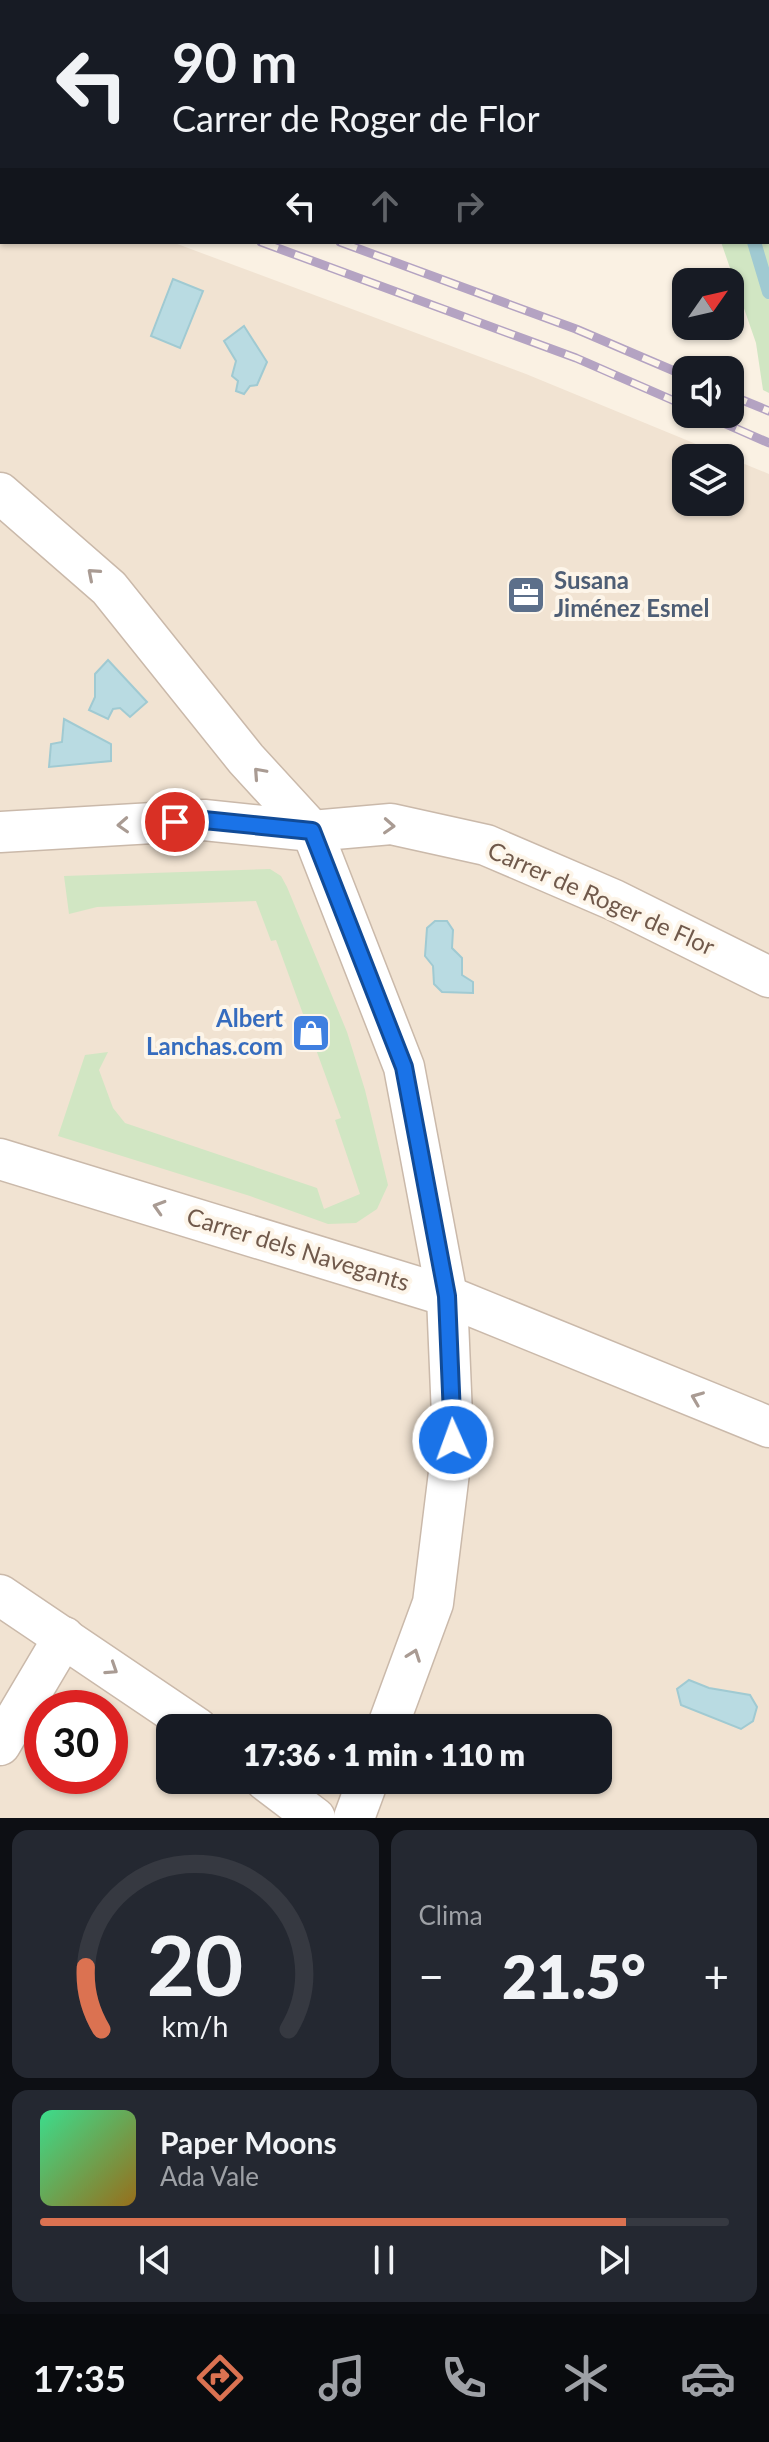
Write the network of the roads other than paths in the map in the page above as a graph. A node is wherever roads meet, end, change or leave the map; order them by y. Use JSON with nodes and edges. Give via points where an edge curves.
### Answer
{"nodes":[{"id":1,"x":0,"y":493,"type":"edge"},
{"id":2,"x":312,"y":831,"type":"junction"},
{"id":3,"x":0,"y":832,"type":"edge"},
{"id":4,"x":769,"y":977,"type":"edge"},
{"id":5,"x":0,"y":1159,"type":"edge"},
{"id":6,"x":447,"y":1296,"type":"junction"},
{"id":7,"x":769,"y":1427,"type":"edge"},
{"id":8,"x":0,"y":1595,"type":"edge"},
{"id":9,"x":64,"y":1637,"type":"junction"},
{"id":10,"x":177,"y":1714,"type":"edge"},
{"id":11,"x":392,"y":1714,"type":"edge"},
{"id":12,"x":0,"y":1745,"type":"edge"},
{"id":13,"x":283,"y":1794,"type":"edge"},
{"id":14,"x":363,"y":1794,"type":"edge"},
{"id":15,"x":315,"y":1818,"type":"edge"},
{"id":16,"x":354,"y":1818,"type":"edge"}],
"edges":[{"from":2,"to":1,"type":"street","one_way":true,"via":[[246,759],[109,588]]},
{"from":2,"to":3,"type":"street","name":"Carrer de Roger de Flor","one_way":true,"via":[[204,820]]},
{"from":2,"to":4,"type":"street","name":"Carrer de Roger de Flor","one_way":true,"via":[[391,824],[486,845],[614,900]]},
{"from":2,"to":6,"type":"street","via":[[404,1067]]},
{"from":6,"to":5,"type":"street","name":"Carrer dels Navegants","one_way":true},
{"from":7,"to":6,"type":"street","name":"Carrer dels Navegants","one_way":true},
{"from":11,"to":6,"type":"street","one_way":true,"via":[[433,1603],[453,1440]]},
{"from":8,"to":9,"type":"street"},
{"from":9,"to":10,"type":"street","one_way":true},
{"from":9,"to":12,"type":"street"},
{"from":13,"to":15,"type":"street"},
{"from":14,"to":16,"type":"street"}]}
